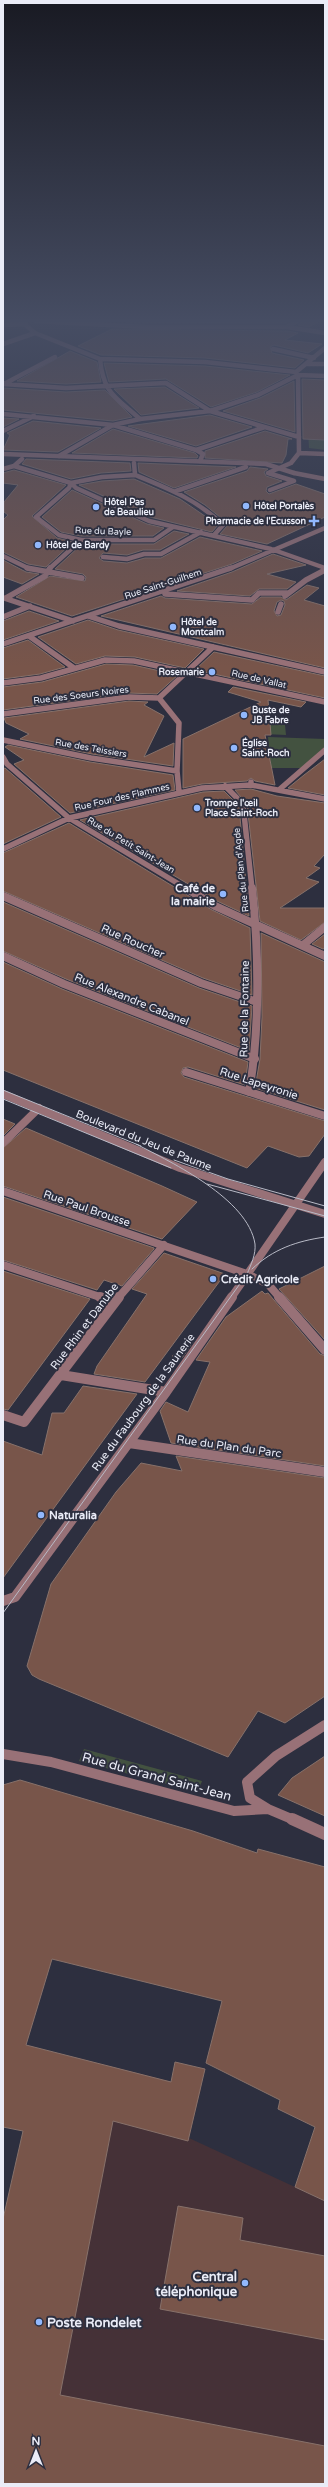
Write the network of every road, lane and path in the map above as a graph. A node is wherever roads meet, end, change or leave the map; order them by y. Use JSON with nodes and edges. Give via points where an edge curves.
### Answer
{"nodes":[{"id":1,"x":97,"y":434,"type":"edge"},
{"id":2,"x":143,"y":434,"type":"edge"},
{"id":3,"x":244,"y":434,"type":"edge"},
{"id":4,"x":289,"y":434,"type":"edge"},
{"id":5,"x":299,"y":437,"type":"joint"},
{"id":6,"x":196,"y":450,"type":"junction"},
{"id":7,"x":299,"y":453,"type":"junction"},
{"id":8,"x":3,"y":454,"type":"edge"},
{"id":9,"x":325,"y":454,"type":"edge"},
{"id":10,"x":59,"y":456,"type":"junction"},
{"id":11,"x":3,"y":458,"type":"edge"},
{"id":12,"x":22,"y":459,"type":"junction"},
{"id":13,"x":200,"y":462,"type":"junction"},
{"id":14,"x":134,"y":463,"type":"junction"},
{"id":15,"x":14,"y":466,"type":"junction"},
{"id":16,"x":246,"y":467,"type":"junction"},
{"id":17,"x":3,"y":469,"type":"edge"},
{"id":18,"x":278,"y":469,"type":"junction"},
{"id":19,"x":135,"y":475,"type":"junction"},
{"id":20,"x":325,"y":479,"type":"edge"},
{"id":21,"x":71,"y":483,"type":"junction"},
{"id":22,"x":270,"y":490,"type":"dead end"},
{"id":23,"x":176,"y":491,"type":"junction"},
{"id":24,"x":173,"y":527,"type":"junction"},
{"id":25,"x":325,"y":528,"type":"edge"},
{"id":26,"x":201,"y":532,"type":"junction"},
{"id":27,"x":318,"y":532,"type":"junction"},
{"id":28,"x":325,"y":534,"type":"edge"},
{"id":29,"x":214,"y":535,"type":"junction"},
{"id":30,"x":82,"y":540,"type":"junction"},
{"id":31,"x":271,"y":550,"type":"junction"},
{"id":32,"x":3,"y":556,"type":"edge"},
{"id":33,"x":103,"y":558,"type":"dead end"},
{"id":34,"x":325,"y":569,"type":"edge"},
{"id":35,"x":46,"y":573,"type":"junction"},
{"id":36,"x":82,"y":578,"type":"dead end"},
{"id":37,"x":162,"y":593,"type":"junction"},
{"id":38,"x":4,"y":598,"type":"edge"},
{"id":39,"x":252,"y":600,"type":"junction"},
{"id":40,"x":281,"y":604,"type":"dead end"},
{"id":41,"x":30,"y":606,"type":"junction"},
{"id":42,"x":245,"y":608,"type":"dead end"},
{"id":43,"x":3,"y":610,"type":"edge"},
{"id":44,"x":278,"y":612,"type":"dead end"},
{"id":45,"x":15,"y":613,"type":"junction"},
{"id":46,"x":88,"y":616,"type":"junction"},
{"id":47,"x":3,"y":617,"type":"edge"},
{"id":48,"x":73,"y":621,"type":"junction"},
{"id":49,"x":29,"y":636,"type":"junction"},
{"id":50,"x":3,"y":644,"type":"edge"},
{"id":51,"x":212,"y":647,"type":"junction"},
{"id":52,"x":74,"y":668,"type":"junction"},
{"id":53,"x":189,"y":672,"type":"junction"},
{"id":54,"x":325,"y":672,"type":"edge"},
{"id":55,"x":3,"y":683,"type":"edge"},
{"id":56,"x":159,"y":698,"type":"junction"},
{"id":57,"x":325,"y":702,"type":"edge"},
{"id":58,"x":3,"y":714,"type":"edge"},
{"id":59,"x":3,"y":740,"type":"edge"},
{"id":60,"x":325,"y":750,"type":"edge"},
{"id":61,"x":3,"y":757,"type":"edge"},
{"id":62,"x":5,"y":764,"type":"edge"},
{"id":63,"x":177,"y":771,"type":"junction"},
{"id":64,"x":225,"y":786,"type":"junction"},
{"id":65,"x":280,"y":789,"type":"junction"},
{"id":66,"x":179,"y":792,"type":"junction"},
{"id":67,"x":325,"y":799,"type":"edge"},
{"id":68,"x":69,"y":818,"type":"junction"},
{"id":69,"x":3,"y":849,"type":"edge"},
{"id":70,"x":3,"y":896,"type":"edge"},
{"id":71,"x":256,"y":925,"type":"junction"},
{"id":72,"x":325,"y":926,"type":"edge"},
{"id":73,"x":303,"y":945,"type":"junction"},
{"id":74,"x":3,"y":956,"type":"edge"},
{"id":75,"x":325,"y":956,"type":"edge"},
{"id":76,"x":257,"y":1002,"type":"junction"},
{"id":77,"x":255,"y":1060,"type":"junction"},
{"id":78,"x":186,"y":1072,"type":"dead end"},
{"id":79,"x":249,"y":1092,"type":"junction"},
{"id":80,"x":3,"y":1094,"type":"edge"},
{"id":81,"x":38,"y":1108,"type":"junction"},
{"id":82,"x":325,"y":1116,"type":"edge"},
{"id":83,"x":3,"y":1143,"type":"edge"},
{"id":84,"x":325,"y":1162,"type":"edge"},
{"id":85,"x":3,"y":1191,"type":"edge"},
{"id":86,"x":294,"y":1204,"type":"junction"},
{"id":87,"x":325,"y":1214,"type":"edge"},
{"id":88,"x":164,"y":1245,"type":"junction"},
{"id":89,"x":3,"y":1264,"type":"edge"},
{"id":90,"x":247,"y":1274,"type":"junction"},
{"id":91,"x":115,"y":1302,"type":"junction"},
{"id":92,"x":325,"y":1350,"type":"edge"},
{"id":93,"x":61,"y":1375,"type":"junction"},
{"id":94,"x":166,"y":1392,"type":"junction"},
{"id":95,"x":3,"y":1415,"type":"edge"},
{"id":96,"x":129,"y":1443,"type":"junction"},
{"id":97,"x":325,"y":1472,"type":"edge"},
{"id":98,"x":3,"y":1594,"type":"edge"},
{"id":99,"x":15,"y":1597,"type":"junction"},
{"id":100,"x":3,"y":1601,"type":"edge"},
{"id":101,"x":325,"y":1725,"type":"edge"},
{"id":102,"x":3,"y":1754,"type":"edge"},
{"id":103,"x":268,"y":1809,"type":"junction"},
{"id":104,"x":325,"y":1834,"type":"edge"}],
"edges":[{"from":1,"to":10,"type":"street"},
{"from":2,"to":6,"type":"street"},
{"from":3,"to":6,"type":"street"},
{"from":4,"to":5,"type":"street"},
{"from":5,"to":7,"type":"street"},
{"from":6,"to":13,"type":"street","via":[[203,454]]},
{"from":7,"to":9,"type":"street"},
{"from":7,"to":18,"type":"street","via":[[291,463]]},
{"from":8,"to":10,"type":"street"},
{"from":10,"to":13,"type":"street"},
{"from":11,"to":12,"type":"street"},
{"from":12,"to":14,"type":"street"},
{"from":12,"to":15,"type":"street"},
{"from":13,"to":18,"type":"street","via":[[266,464]]},
{"from":14,"to":16,"type":"street"},
{"from":14,"to":19,"type":"street"},
{"from":15,"to":17,"type":"street"},
{"from":15,"to":21,"type":"street"},
{"from":16,"to":18,"type":"street"},
{"from":16,"to":23,"type":"street"},
{"from":18,"to":20,"type":"street"},
{"from":18,"to":22,"type":"street","via":[[268,473],[294,481]]},
{"from":19,"to":21,"type":"street","via":[[102,477]]},
{"from":19,"to":23,"type":"street"},
{"from":21,"to":24,"type":"street","via":[[76,488],[149,521]]},
{"from":21,"to":30,"type":"street","name":"Rue du Bayle","via":[[69,488],[36,517],[59,536]]},
{"from":23,"to":29,"type":"street","via":[[206,507],[223,525]]},
{"from":24,"to":26,"type":"street"},
{"from":24,"to":30,"type":"street","name":"Rue du Bayle","via":[[154,540]]},
{"from":25,"to":27,"type":"street","name":"Rue Saint-Guilhem"},
{"from":26,"to":29,"type":"street"},
{"from":26,"to":33,"type":"street","via":[[161,554],[144,554],[127,559]]},
{"from":27,"to":28,"type":"street"},
{"from":27,"to":31,"type":"street","name":"Rue Saint-Guilhem"},
{"from":29,"to":31,"type":"street"},
{"from":30,"to":35,"type":"street"},
{"from":31,"to":34,"type":"street"},
{"from":31,"to":37,"type":"street","name":"Rue Saint-Guilhem","via":[[225,571]]},
{"from":32,"to":35,"type":"street","via":[[25,568]]},
{"from":34,"to":39,"type":"street","via":[[286,595],[259,593]]},
{"from":35,"to":36,"type":"street"},
{"from":35,"to":38,"type":"street","via":[[45,576]]},
{"from":37,"to":39,"type":"street"},
{"from":37,"to":46,"type":"street","name":"Rue Saint-Guilhem"},
{"from":38,"to":41,"type":"street"},
{"from":39,"to":42,"type":"street"},
{"from":40,"to":44,"type":"street"},
{"from":41,"to":45,"type":"street"},
{"from":41,"to":48,"type":"street"},
{"from":43,"to":45,"type":"street"},
{"from":45,"to":47,"type":"street"},
{"from":46,"to":48,"type":"street","name":"Rue Saint-Guilhem"},
{"from":46,"to":51,"type":"street","via":[[119,626]]},
{"from":48,"to":49,"type":"street","name":"Rue Saint-Guilhem"},
{"from":49,"to":50,"type":"street","name":"Rue Saint-Guilhem"},
{"from":49,"to":52,"type":"street"},
{"from":51,"to":53,"type":"street"},
{"from":51,"to":54,"type":"street"},
{"from":52,"to":53,"type":"street","name":"Rue de Vallat","via":[[105,660],[134,661]]},
{"from":52,"to":55,"type":"street","name":"Rue de Vallat","via":[[41,678]]},
{"from":53,"to":56,"type":"street"},
{"from":53,"to":57,"type":"street","name":"Rue de Vallat"},
{"from":56,"to":58,"type":"street","name":"Rue des Soeurs Noires","via":[[129,697]]},
{"from":56,"to":63,"type":"street","via":[[179,723]]},
{"from":59,"to":63,"type":"street","name":"Rue des Teissiers","via":[[91,758]]},
{"from":60,"to":65,"type":"street"},
{"from":61,"to":62,"type":"street","name":"Rue du Petit Saint-Jean"},
{"from":62,"to":68,"type":"street","name":"Rue du Petit Saint-Jean"},
{"from":63,"to":66,"type":"street"},
{"from":64,"to":65,"type":"street","name":"Rue Four des Flammes","via":[[251,783]]},
{"from":64,"to":66,"type":"street","name":"Rue Four des Flammes"},
{"from":64,"to":71,"type":"street","name":"Rue du Plan d'Agde","via":[[240,799],[244,814]]},
{"from":65,"to":67,"type":"street","name":"Rue Four des Flammes"},
{"from":66,"to":68,"type":"street","name":"Rue Four des Flammes"},
{"from":68,"to":69,"type":"street","name":"Rue Four des Flammes"},
{"from":68,"to":71,"type":"street","name":"Rue du Petit Saint-Jean","via":[[215,906]]},
{"from":70,"to":76,"type":"street","name":"Rue Roucher","via":[[201,983]]},
{"from":71,"to":73,"type":"street","name":"Rue du Petit Saint-Jean"},
{"from":71,"to":76,"type":"street","name":"Rue de la Fontaine"},
{"from":72,"to":73,"type":"street"},
{"from":73,"to":75,"type":"street","name":"Rue du Petit Saint-Jean"},
{"from":74,"to":77,"type":"street","name":"Rue Alexandre Cabanel","via":[[64,984]]},
{"from":76,"to":77,"type":"street","name":"Rue de la Fontaine"},
{"from":77,"to":79,"type":"street","name":"Rue de la Fontaine"},
{"from":78,"to":79,"type":"street","name":"Rue Lapeyronie"},
{"from":79,"to":82,"type":"street","name":"Rue Lapeyronie"},
{"from":80,"to":81,"type":"street","name":"Boulevard du Jeu de Paume"},
{"from":81,"to":83,"type":"street"},
{"from":81,"to":86,"type":"street","name":"Boulevard du Jeu de Paume","via":[[180,1168]]},
{"from":84,"to":86,"type":"street","name":"Rue du Faubourg de la Saunerie"},
{"from":85,"to":88,"type":"street","name":"Rue Paul Brousse"},
{"from":86,"to":87,"type":"street","name":"Boulevard du Jeu de Paume"},
{"from":86,"to":90,"type":"street","name":"Rue du Faubourg de la Saunerie"},
{"from":88,"to":90,"type":"street","name":"Rue Paul Brousse"},
{"from":88,"to":91,"type":"street","name":"Rue Rhin et Danube"},
{"from":89,"to":91,"type":"street"},
{"from":90,"to":92,"type":"street","name":"Rue Paul Brousse","via":[[268,1284]]},
{"from":90,"to":94,"type":"street","name":"Rue du Faubourg de la Saunerie"},
{"from":91,"to":93,"type":"street","name":"Rue Rhin et Danube"},
{"from":93,"to":94,"type":"street"},
{"from":93,"to":95,"type":"street","name":"Rue Rhin et Danube","via":[[24,1422]]},
{"from":94,"to":96,"type":"street","name":"Rue du Faubourg de la Saunerie"},
{"from":96,"to":97,"type":"street","name":"Rue du Plan du Parc"},
{"from":96,"to":99,"type":"street","name":"Rue du Faubourg de la Saunerie"},
{"from":98,"to":99,"type":"street"},
{"from":99,"to":100,"type":"street"},
{"from":101,"to":103,"type":"street","via":[[276,1756],[247,1782],[250,1798]]},
{"from":102,"to":103,"type":"street","name":"Rue du Grand Saint-Jean","via":[[51,1762],[234,1811]]},
{"from":103,"to":104,"type":"street","name":"Rue du Grand Saint-Jean"}]}
